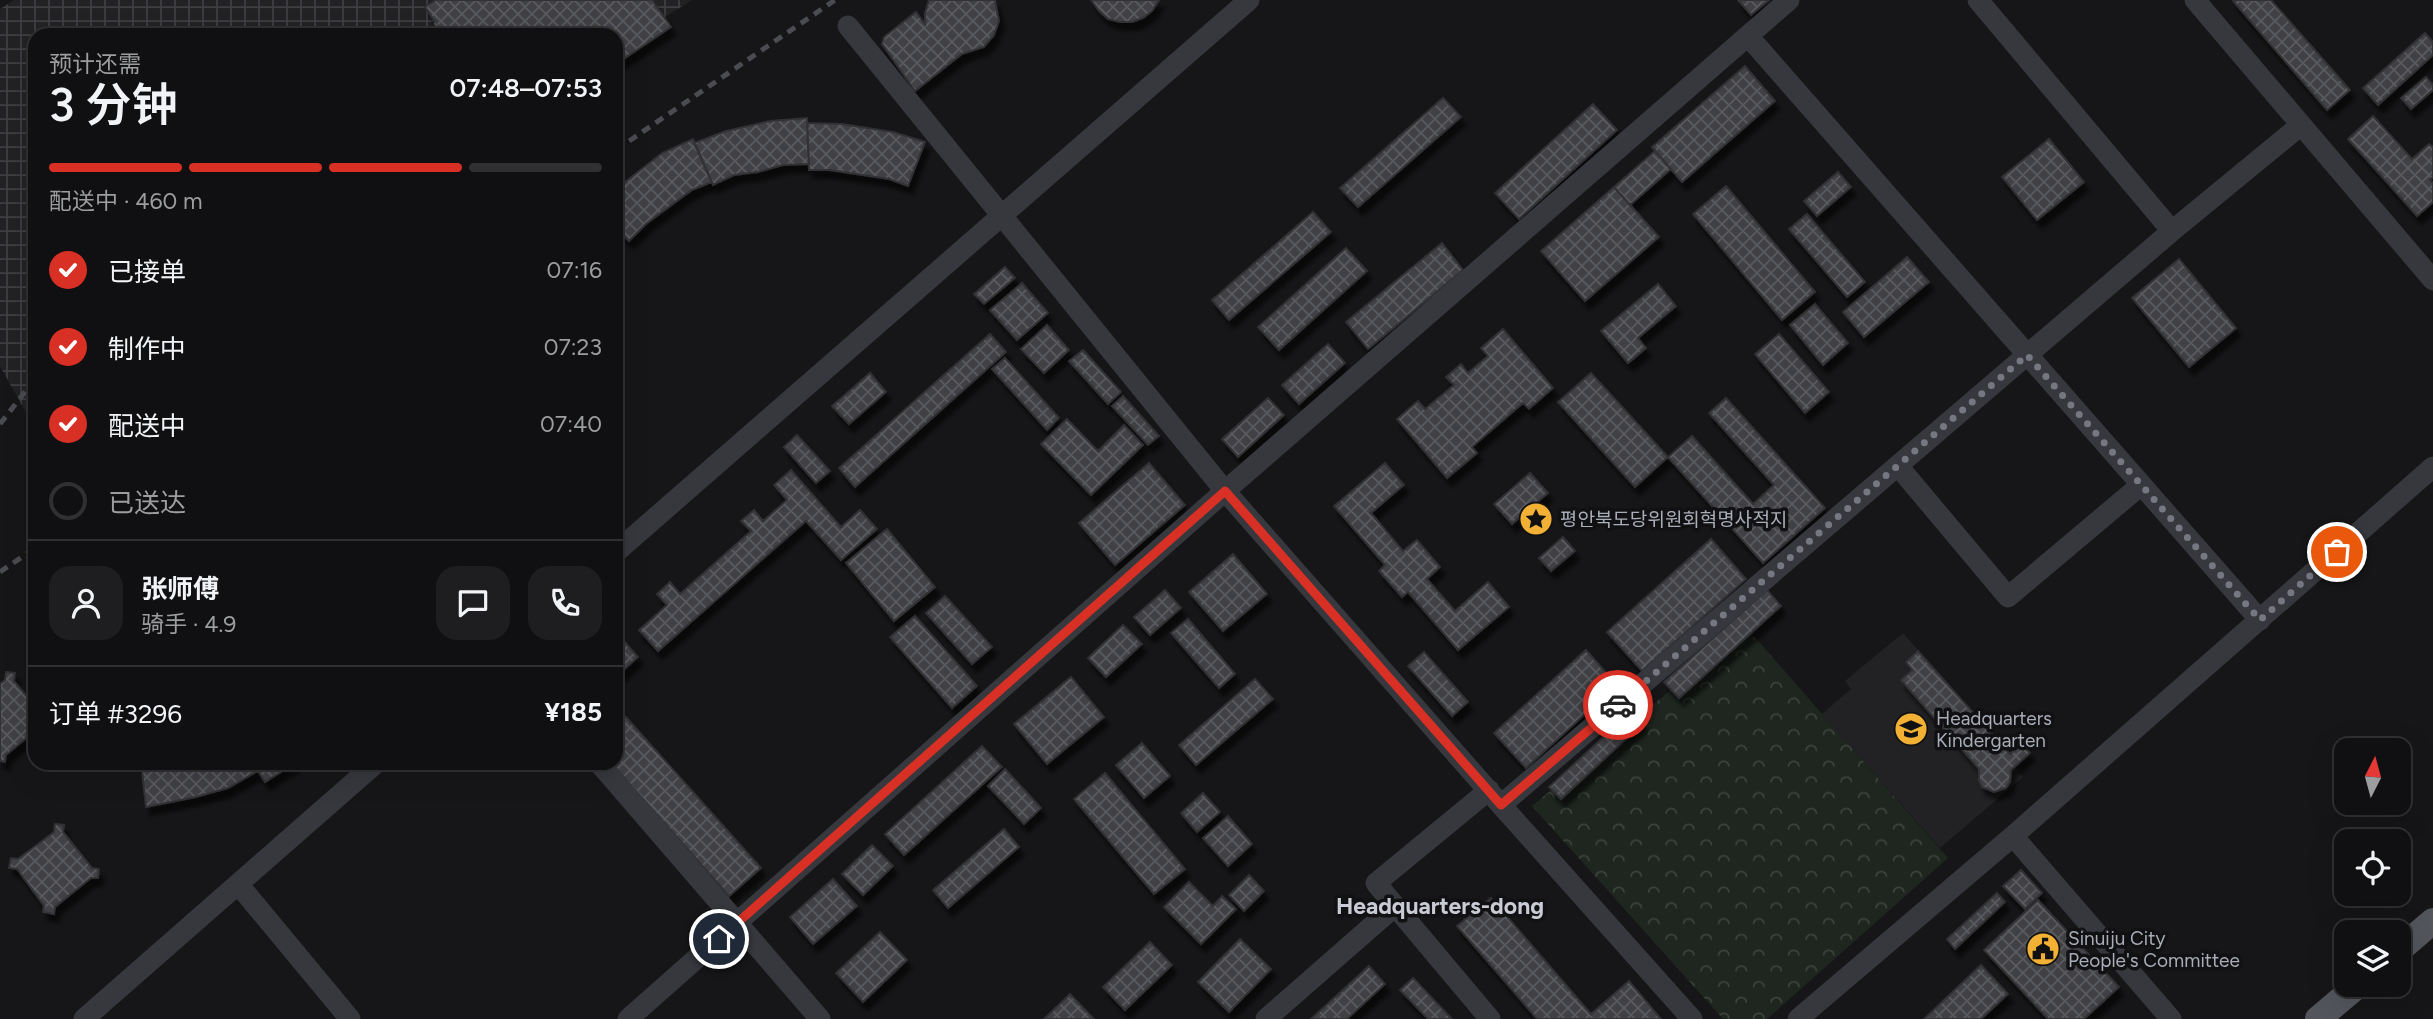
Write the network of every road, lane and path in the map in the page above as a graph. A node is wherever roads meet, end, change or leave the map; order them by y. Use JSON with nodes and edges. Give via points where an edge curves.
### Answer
{"nodes":[{"id":1,"x":1250,"y":0,"type":"edge"},
{"id":2,"x":1789,"y":0,"type":"edge"},
{"id":3,"x":1978,"y":0,"type":"edge"},
{"id":4,"x":2195,"y":0,"type":"edge"},
{"id":5,"x":848,"y":26,"type":"dead end"},
{"id":6,"x":1748,"y":36,"type":"junction"},
{"id":7,"x":2301,"y":125,"type":"junction"},
{"id":8,"x":1001,"y":214,"type":"junction"},
{"id":9,"x":2172,"y":231,"type":"junction"},
{"id":10,"x":2433,"y":280,"type":"edge"},
{"id":11,"x":2027,"y":355,"type":"junction"},
{"id":12,"x":1898,"y":466,"type":"junction"},
{"id":13,"x":2433,"y":467,"type":"edge"},
{"id":14,"x":2141,"y":485,"type":"junction"},
{"id":15,"x":1225,"y":491,"type":"junction"},
{"id":16,"x":623,"y":546,"type":"edge"},
{"id":17,"x":2260,"y":620,"type":"junction"},
{"id":18,"x":368,"y":770,"type":"edge"},
{"id":19,"x":605,"y":770,"type":"edge"},
{"id":20,"x":1495,"y":798,"type":"junction"},
{"id":21,"x":2013,"y":836,"type":"junction"},
{"id":22,"x":238,"y":884,"type":"junction"},
{"id":23,"x":1395,"y":906,"type":"junction"},
{"id":24,"x":2433,"y":921,"type":"edge"},
{"id":25,"x":737,"y":923,"type":"junction"},
{"id":26,"x":2411,"y":940,"type":"edge"},
{"id":27,"x":2344,"y":997,"type":"edge"},
{"id":28,"x":84,"y":1019,"type":"edge"},
{"id":29,"x":350,"y":1019,"type":"edge"},
{"id":30,"x":628,"y":1019,"type":"edge"},
{"id":31,"x":820,"y":1019,"type":"edge"},
{"id":32,"x":1266,"y":1019,"type":"edge"},
{"id":33,"x":1490,"y":1019,"type":"edge"},
{"id":34,"x":1692,"y":1019,"type":"edge"},
{"id":35,"x":1798,"y":1019,"type":"edge"},
{"id":36,"x":2171,"y":1019,"type":"edge"},
{"id":37,"x":2319,"y":1019,"type":"edge"}],
"edges":[{"from":1,"to":8,"type":"street"},
{"from":2,"to":6,"type":"street"},
{"from":3,"to":9,"type":"street"},
{"from":4,"to":7,"type":"street"},
{"from":5,"to":8,"type":"street"},
{"from":6,"to":11,"type":"street"},
{"from":6,"to":15,"type":"street"},
{"from":7,"to":9,"type":"street"},
{"from":7,"to":10,"type":"street"},
{"from":8,"to":15,"type":"street"},
{"from":8,"to":16,"type":"street"},
{"from":9,"to":11,"type":"street"},
{"from":11,"to":12,"type":"street"},
{"from":11,"to":14,"type":"street"},
{"from":12,"to":14,"type":"street","via":[[2008,597]]},
{"from":12,"to":20,"type":"street"},
{"from":13,"to":17,"type":"street"},
{"from":14,"to":17,"type":"street"},
{"from":15,"to":20,"type":"street"},
{"from":15,"to":25,"type":"street"},
{"from":17,"to":21,"type":"street"},
{"from":18,"to":22,"type":"street"},
{"from":19,"to":25,"type":"street"},
{"from":20,"to":23,"type":"street","via":[[1376,883]]},
{"from":20,"to":34,"type":"street"},
{"from":21,"to":35,"type":"street"},
{"from":21,"to":36,"type":"street"},
{"from":22,"to":28,"type":"street"},
{"from":22,"to":29,"type":"street"},
{"from":23,"to":32,"type":"street"},
{"from":23,"to":33,"type":"street"},
{"from":24,"to":26,"type":"main road"},
{"from":25,"to":30,"type":"street"},
{"from":25,"to":31,"type":"street"},
{"from":27,"to":37,"type":"main road"}]}
